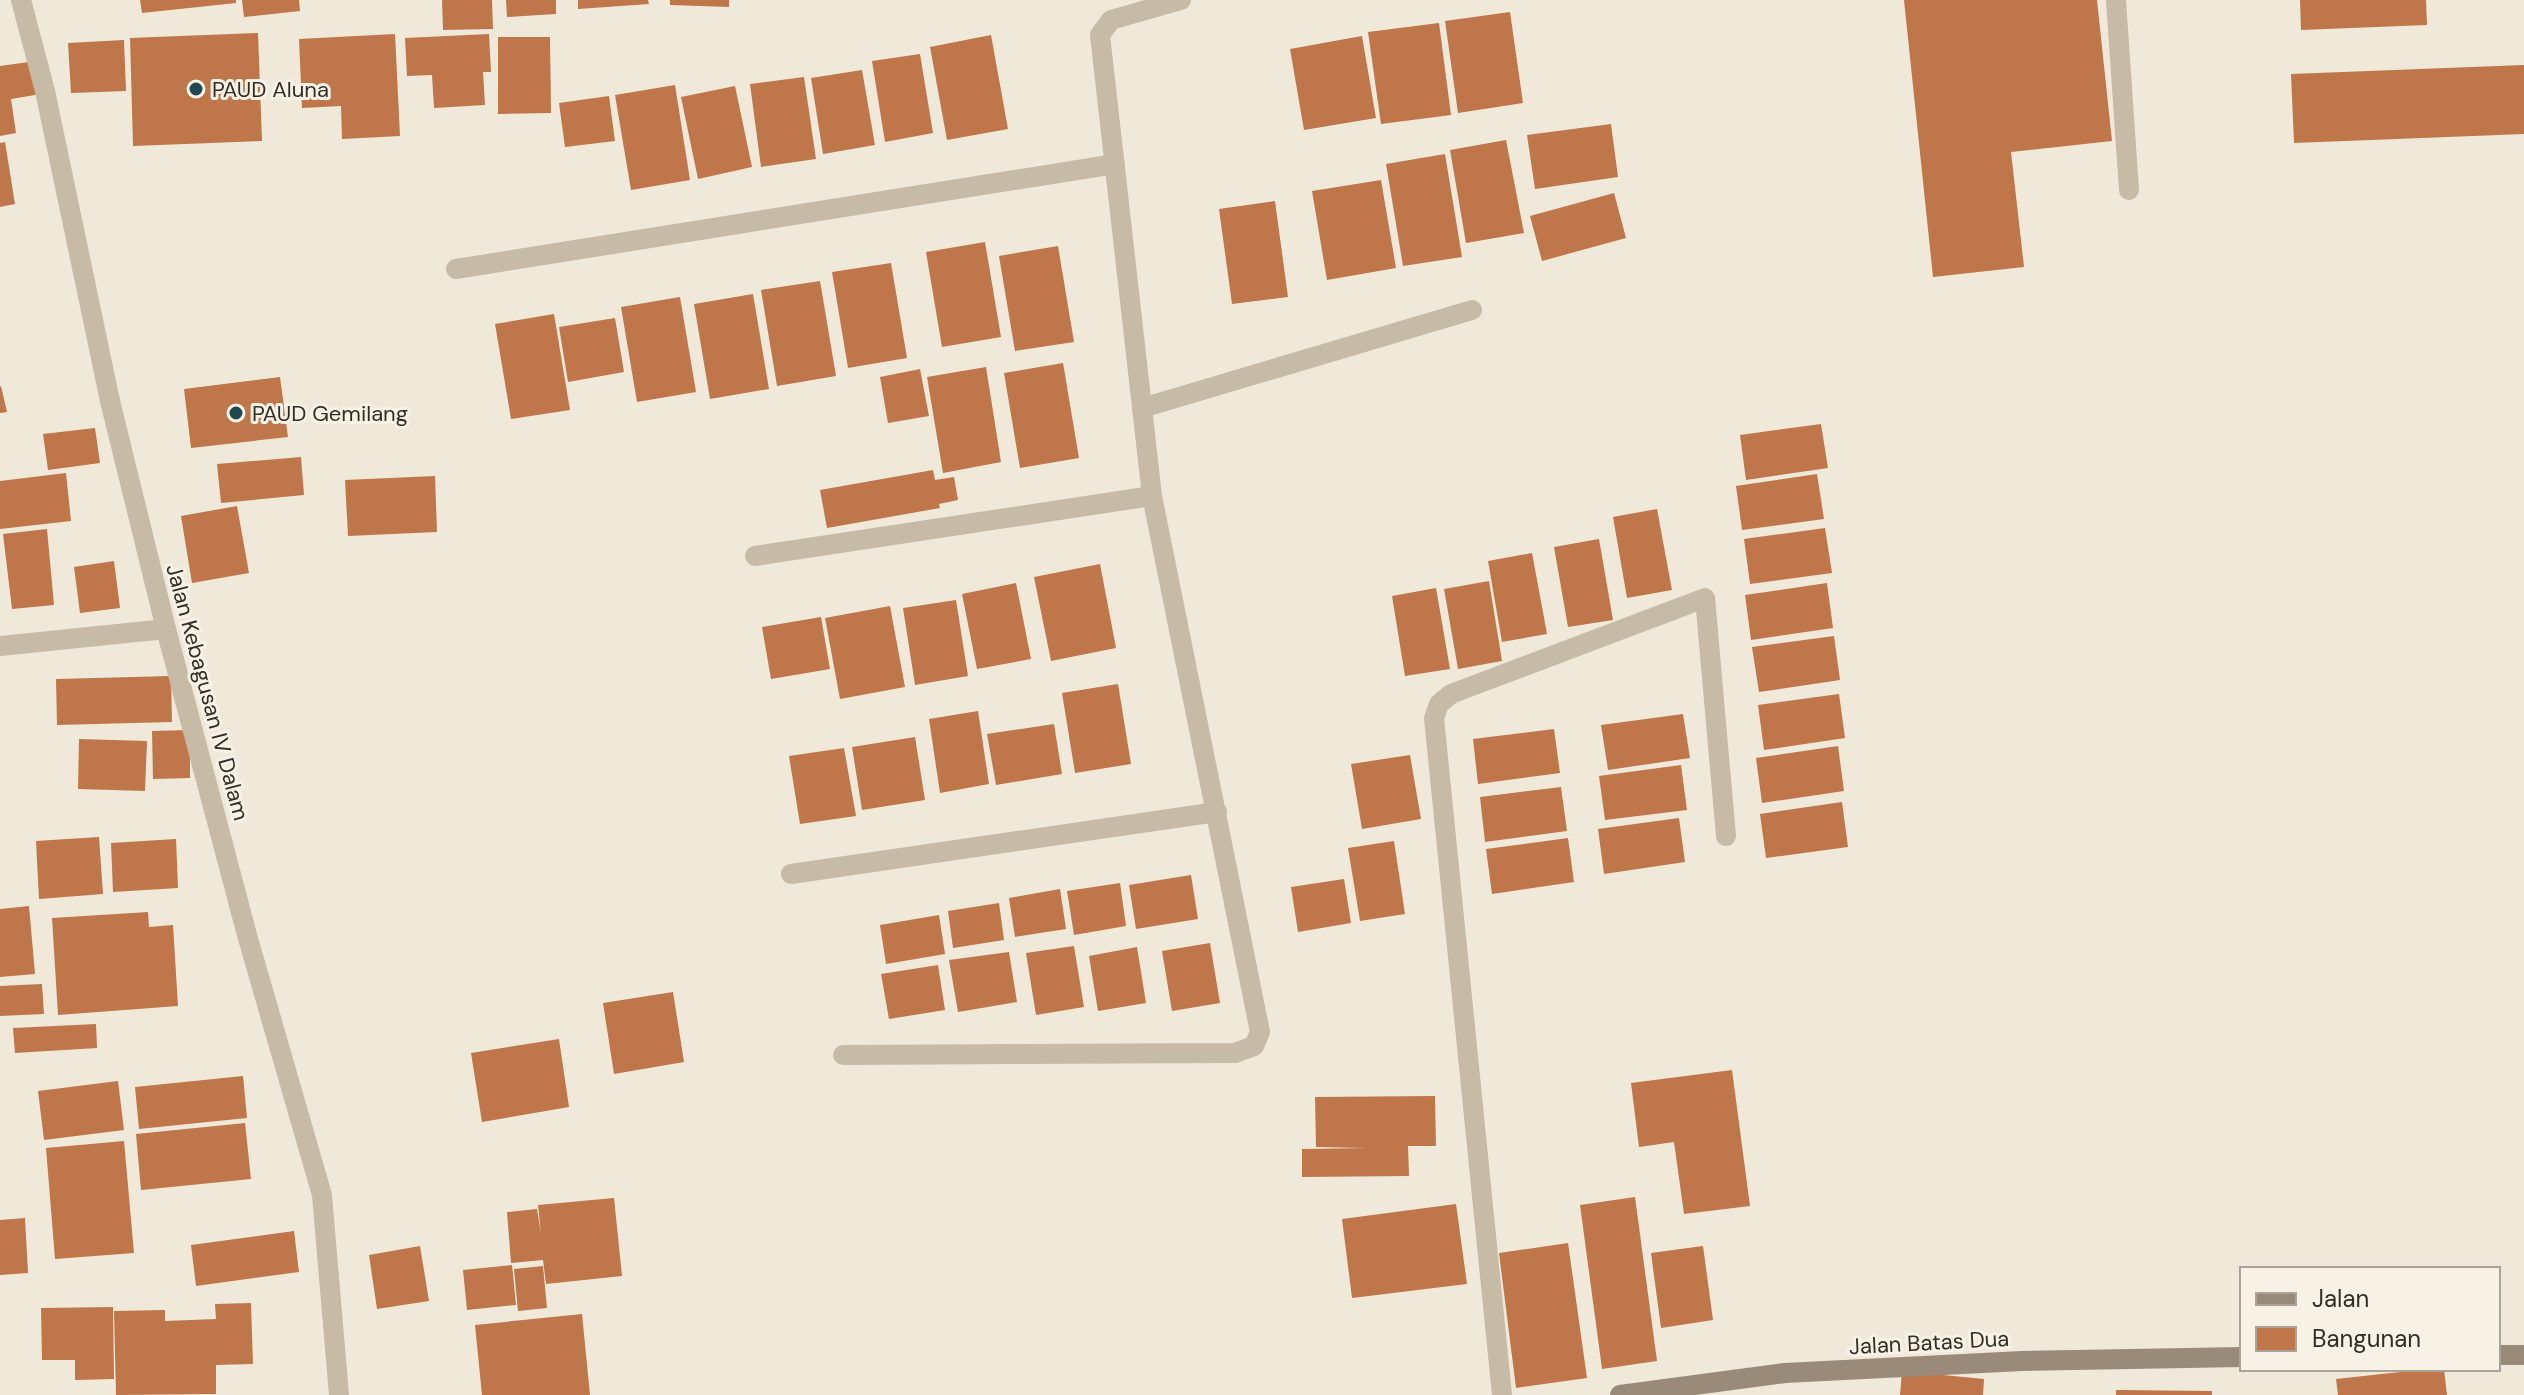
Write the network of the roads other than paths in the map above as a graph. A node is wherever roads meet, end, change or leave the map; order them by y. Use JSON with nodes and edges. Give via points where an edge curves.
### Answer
{"nodes":[{"id":1,"x":21,"y":0,"type":"edge"},
{"id":2,"x":1181,"y":0,"type":"edge"},
{"id":3,"x":2116,"y":0,"type":"edge"},
{"id":4,"x":1115,"y":164,"type":"junction"},
{"id":5,"x":2129,"y":190,"type":"dead end"},
{"id":6,"x":456,"y":269,"type":"dead end"},
{"id":7,"x":1472,"y":310,"type":"dead end"},
{"id":8,"x":1142,"y":408,"type":"junction"},
{"id":9,"x":1152,"y":496,"type":"junction"},
{"id":10,"x":755,"y":556,"type":"dead end"},
{"id":11,"x":166,"y":629,"type":"junction"},
{"id":12,"x":0,"y":646,"type":"edge"},
{"id":13,"x":1217,"y":812,"type":"junction"},
{"id":14,"x":1726,"y":836,"type":"dead end"},
{"id":15,"x":791,"y":874,"type":"dead end"},
{"id":16,"x":843,"y":1055,"type":"dead end"},
{"id":17,"x":2500,"y":1355,"type":"edge"},
{"id":18,"x":2524,"y":1355,"type":"edge"},
{"id":19,"x":2240,"y":1357,"type":"edge"},
{"id":20,"x":339,"y":1395,"type":"edge"},
{"id":21,"x":1502,"y":1395,"type":"edge"},
{"id":22,"x":1620,"y":1395,"type":"edge"}],
"edges":[{"from":1,"to":11,"type":"street","name":"Jalan Kebagusan IV Dalam","via":[[106,387]]},
{"from":2,"to":4,"type":"street","via":[[1111,20],[1100,35]]},
{"from":3,"to":5,"type":"street"},
{"from":4,"to":6,"type":"street"},
{"from":4,"to":8,"type":"street"},
{"from":7,"to":8,"type":"street"},
{"from":8,"to":9,"type":"street"},
{"from":9,"to":10,"type":"street"},
{"from":9,"to":13,"type":"street"},
{"from":11,"to":12,"type":"street"},
{"from":11,"to":20,"type":"street","name":"Jalan Kebagusan IV Dalam","via":[[322,1195]]},
{"from":13,"to":15,"type":"street"},
{"from":13,"to":16,"type":"street","via":[[1260,1032],[1254,1046],[1235,1053]]},
{"from":14,"to":21,"type":"street","via":[[1705,598],[1451,694],[1439,704],[1434,718]]},
{"from":17,"to":18,"type":"street"},
{"from":19,"to":22,"type":"street","name":"Jalan Batas Dua","via":[[1785,1373]]}]}
